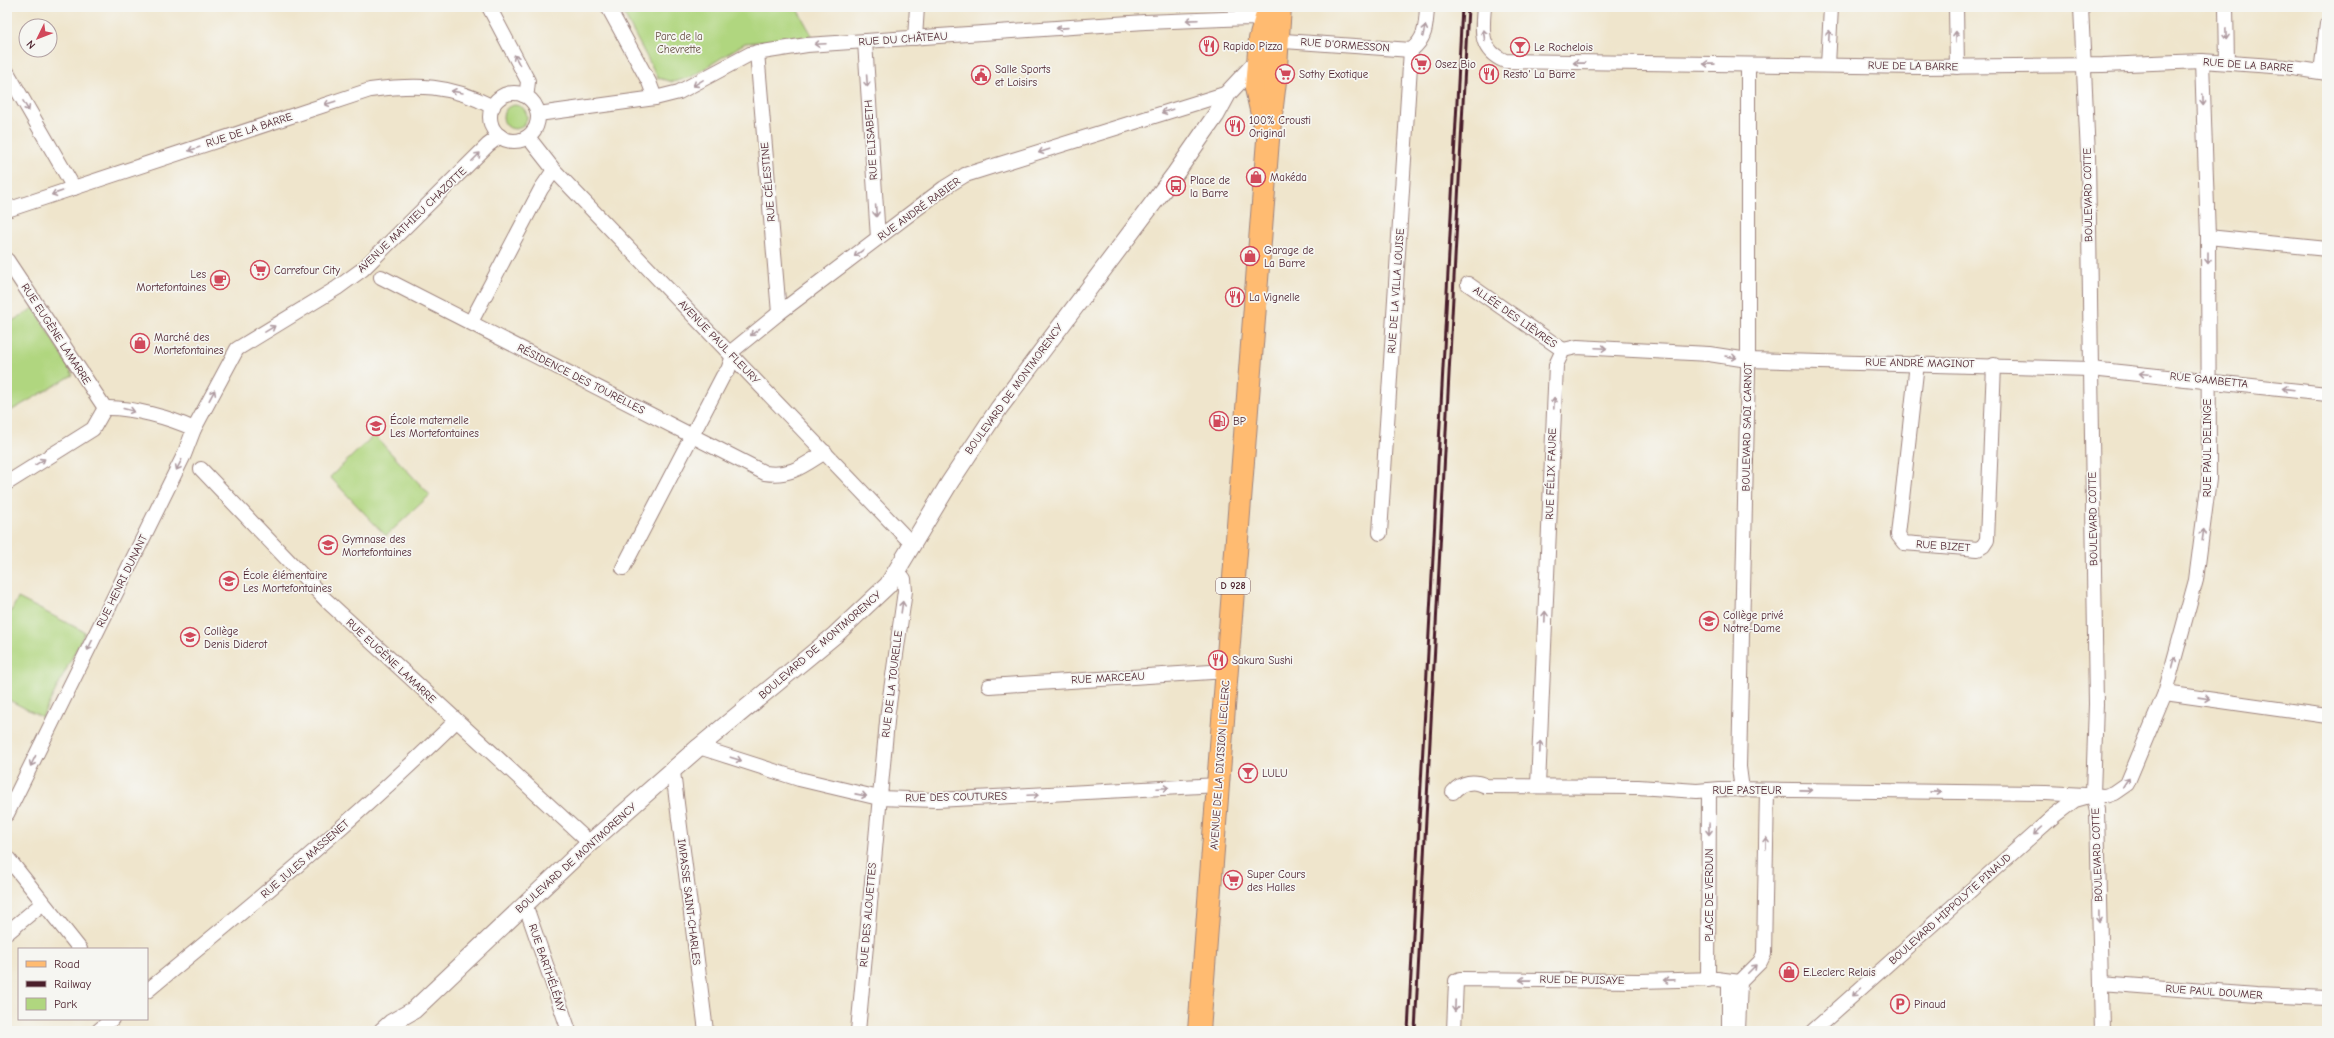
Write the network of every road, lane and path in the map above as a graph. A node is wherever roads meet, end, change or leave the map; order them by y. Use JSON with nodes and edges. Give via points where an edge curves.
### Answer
{"nodes":[{"id":1,"x":489,"y":7,"type":"edge"},
{"id":2,"x":608,"y":7,"type":"edge"},
{"id":3,"x":917,"y":7,"type":"edge"},
{"id":4,"x":1427,"y":7,"type":"edge"},
{"id":5,"x":1484,"y":7,"type":"edge"},
{"id":6,"x":1831,"y":7,"type":"edge"},
{"id":7,"x":1956,"y":7,"type":"edge"},
{"id":8,"x":2082,"y":7,"type":"edge"},
{"id":9,"x":2226,"y":7,"type":"edge"},
{"id":10,"x":1272,"y":23,"type":"edge"},
{"id":11,"x":2327,"y":24,"type":"edge"},
{"id":12,"x":915,"y":38,"type":"junction"},
{"id":13,"x":865,"y":42,"type":"junction"},
{"id":14,"x":1412,"y":50,"type":"junction"},
{"id":15,"x":757,"y":52,"type":"junction"},
{"id":16,"x":2202,"y":61,"type":"junction"},
{"id":17,"x":1257,"y":62,"type":"junction"},
{"id":18,"x":2227,"y":62,"type":"junction"},
{"id":19,"x":1748,"y":65,"type":"junction"},
{"id":20,"x":1828,"y":65,"type":"junction"},
{"id":21,"x":2083,"y":65,"type":"junction"},
{"id":22,"x":1957,"y":67,"type":"junction"},
{"id":23,"x":7,"y":72,"type":"edge"},
{"id":24,"x":2324,"y":72,"type":"edge"},
{"id":25,"x":1259,"y":90,"type":"junction"},
{"id":26,"x":523,"y":95,"type":"junction"},
{"id":27,"x":1227,"y":96,"type":"junction"},
{"id":28,"x":655,"y":98,"type":"junction"},
{"id":29,"x":493,"y":107,"type":"junction"},
{"id":30,"x":538,"y":114,"type":"junction"},
{"id":31,"x":500,"y":136,"type":"junction"},
{"id":32,"x":528,"y":137,"type":"junction"},
{"id":33,"x":554,"y":170,"type":"junction"},
{"id":34,"x":74,"y":188,"type":"junction"},
{"id":35,"x":7,"y":210,"type":"edge"},
{"id":36,"x":2208,"y":237,"type":"junction"},
{"id":37,"x":878,"y":238,"type":"junction"},
{"id":38,"x":2327,"y":249,"type":"edge"},
{"id":39,"x":7,"y":260,"type":"edge"},
{"id":40,"x":381,"y":277,"type":"dead end"},
{"id":41,"x":1468,"y":284,"type":"dead end"},
{"id":42,"x":779,"y":313,"type":"junction"},
{"id":43,"x":471,"y":322,"type":"junction"},
{"id":44,"x":237,"y":349,"type":"joint"},
{"id":45,"x":1563,"y":350,"type":"junction"},
{"id":46,"x":732,"y":354,"type":"junction"},
{"id":47,"x":1748,"y":360,"type":"junction"},
{"id":48,"x":1917,"y":363,"type":"junction"},
{"id":49,"x":1994,"y":365,"type":"junction"},
{"id":50,"x":2091,"y":369,"type":"junction"},
{"id":51,"x":2207,"y":380,"type":"junction"},
{"id":52,"x":2327,"y":394,"type":"edge"},
{"id":53,"x":105,"y":408,"type":"junction"},
{"id":54,"x":194,"y":429,"type":"junction"},
{"id":55,"x":691,"y":435,"type":"junction"},
{"id":56,"x":825,"y":452,"type":"junction"},
{"id":57,"x":201,"y":469,"type":"dead end"},
{"id":58,"x":7,"y":483,"type":"edge"},
{"id":59,"x":1380,"y":533,"type":"dead end"},
{"id":60,"x":913,"y":545,"type":"junction"},
{"id":61,"x":623,"y":568,"type":"dead end"},
{"id":62,"x":898,"y":571,"type":"junction"},
{"id":63,"x":1227,"y":671,"type":"junction"},
{"id":64,"x":989,"y":686,"type":"dead end"},
{"id":65,"x":2166,"y":693,"type":"junction"},
{"id":66,"x":2327,"y":716,"type":"edge"},
{"id":67,"x":456,"y":721,"type":"junction"},
{"id":68,"x":699,"y":748,"type":"junction"},
{"id":69,"x":673,"y":772,"type":"junction"},
{"id":70,"x":1219,"y":785,"type":"junction"},
{"id":71,"x":1538,"y":786,"type":"junction"},
{"id":72,"x":1709,"y":790,"type":"junction"},
{"id":73,"x":1742,"y":790,"type":"junction"},
{"id":74,"x":1767,"y":790,"type":"junction"},
{"id":75,"x":1454,"y":792,"type":"dead end"},
{"id":76,"x":2046,"y":793,"type":"junction"},
{"id":77,"x":2093,"y":794,"type":"junction"},
{"id":78,"x":879,"y":798,"type":"junction"},
{"id":79,"x":7,"y":814,"type":"edge"},
{"id":80,"x":2054,"y":816,"type":"junction"},
{"id":81,"x":590,"y":843,"type":"junction"},
{"id":82,"x":7,"y":857,"type":"edge"},
{"id":83,"x":43,"y":903,"type":"junction"},
{"id":84,"x":525,"y":904,"type":"junction"},
{"id":85,"x":7,"y":933,"type":"edge"},
{"id":86,"x":79,"y":948,"type":"edge"},
{"id":87,"x":1708,"y":980,"type":"junction"},
{"id":88,"x":1734,"y":982,"type":"junction"},
{"id":89,"x":2101,"y":983,"type":"junction"},
{"id":90,"x":148,"y":990,"type":"edge"},
{"id":91,"x":2327,"y":998,"type":"edge"},
{"id":92,"x":414,"y":1010,"type":"junction"},
{"id":93,"x":111,"y":1020,"type":"edge"},
{"id":94,"x":98,"y":1031,"type":"edge"},
{"id":95,"x":382,"y":1031,"type":"edge"},
{"id":96,"x":400,"y":1031,"type":"edge"},
{"id":97,"x":569,"y":1031,"type":"edge"},
{"id":98,"x":706,"y":1031,"type":"edge"},
{"id":99,"x":858,"y":1031,"type":"edge"},
{"id":100,"x":1199,"y":1031,"type":"edge"},
{"id":101,"x":1454,"y":1031,"type":"edge"},
{"id":102,"x":1729,"y":1031,"type":"edge"},
{"id":103,"x":1738,"y":1031,"type":"edge"},
{"id":104,"x":1813,"y":1031,"type":"edge"},
{"id":105,"x":2102,"y":1031,"type":"edge"}],
"edges":[{"from":26,"to":1,"type":"street","one_way":true,"via":[[527,91],[528,81]]},
{"from":2,"to":28,"type":"street","via":[[649,82]]},
{"from":3,"to":12,"type":"street"},
{"from":14,"to":4,"type":"street","one_way":true,"via":[[1420,43],[1425,32]]},
{"from":19,"to":5,"type":"street","name":"RUE DE LA BARRE","one_way":true,"via":[[1505,61],[1491,53],[1484,39]]},
{"from":20,"to":6,"type":"street","one_way":true},
{"from":22,"to":7,"type":"street","one_way":true},
{"from":8,"to":21,"type":"street","name":"BOULEVARD COTTE"},
{"from":9,"to":18,"type":"street","one_way":true},
{"from":10,"to":12,"type":"street","name":"RUE DU CHÂTEAU","one_way":true,"via":[[1250,18],[1145,22]]},
{"from":10,"to":14,"type":"street","name":"RUE D'ORMESSON"},
{"from":10,"to":17,"type":"main road","name":"AVENUE DE LA DIVISION LECLERC","number":"D 928"},
{"from":10,"to":25,"type":"main road","name":"AVENUE DE LA DIVISION LECLERC","number":"D 928"},
{"from":11,"to":24,"type":"street"},
{"from":12,"to":13,"type":"street","name":"RUE DU CHÂTEAU"},
{"from":13,"to":15,"type":"street","name":"RUE DU CHÂTEAU","one_way":true,"via":[[806,45]]},
{"from":13,"to":37,"type":"street","name":"RUE ELISABETH","one_way":true},
{"from":14,"to":59,"type":"street","name":"RUE DE LA VILLA LOUISE"},
{"from":15,"to":28,"type":"street","name":"RUE DU CHÂTEAU","one_way":true,"via":[[679,92]]},
{"from":15,"to":42,"type":"street","name":"RUE CÉLESTINE"},
{"from":16,"to":18,"type":"street","name":"RUE DE LA BARRE"},
{"from":16,"to":21,"type":"street","name":"RUE DE LA BARRE"},
{"from":16,"to":36,"type":"street","name":"RUE PAUL DELINGE","one_way":true},
{"from":17,"to":25,"type":"main road","name":"AVENUE DE LA DIVISION LECLERC","number":"D 928"},
{"from":17,"to":27,"type":"street"},
{"from":18,"to":24,"type":"street","name":"RUE DE LA BARRE"},
{"from":19,"to":20,"type":"street","name":"RUE DE LA BARRE"},
{"from":19,"to":47,"type":"street","name":"BOULEVARD SADI CARNOT"},
{"from":20,"to":22,"type":"street","name":"RUE DE LA BARRE"},
{"from":21,"to":22,"type":"street","name":"RUE DE LA BARRE"},
{"from":21,"to":50,"type":"street","name":"BOULEVARD COTTE","via":[[2088,155]]},
{"from":23,"to":34,"type":"street","one_way":true},
{"from":25,"to":27,"type":"street"},
{"from":25,"to":63,"type":"main road","name":"AVENUE DE LA DIVISION LECLERC","number":"D 928","via":[[1268,140]]},
{"from":26,"to":29,"type":"street","via":[[502,97]]},
{"from":26,"to":30,"type":"street","via":[[533,103]]},
{"from":27,"to":37,"type":"street","name":"RUE ANDRÉ RABIER","one_way":true,"via":[[965,175]]},
{"from":27,"to":60,"type":"street","name":"BOULEVARD DE MONTMORENCY","via":[[1175,174],[999,408],[950,482]]},
{"from":28,"to":30,"type":"street","name":"RUE DU CHÂTEAU"},
{"from":29,"to":31,"type":"street","via":[[491,120]]},
{"from":29,"to":34,"type":"street","name":"RUE DE LA BARRE","one_way":true,"via":[[463,92],[411,85],[370,90]]},
{"from":30,"to":32,"type":"street","via":[[536,127]]},
{"from":31,"to":32,"type":"street","via":[[514,141]]},
{"from":44,"to":31,"type":"street","name":"AVENUE MATHIEU CHAZOTTE","one_way":true,"via":[[338,288],[363,269]]},
{"from":32,"to":33,"type":"street","name":"AVENUE PAUL FLEURY"},
{"from":33,"to":43,"type":"street","via":[[541,189]]},
{"from":33,"to":46,"type":"street","name":"AVENUE PAUL FLEURY"},
{"from":34,"to":35,"type":"street","name":"RUE DE LA BARRE","one_way":true},
{"from":36,"to":38,"type":"street"},
{"from":36,"to":51,"type":"street","name":"RUE PAUL DELINGE","one_way":true},
{"from":37,"to":42,"type":"street","name":"RUE ANDRÉ RABIER","one_way":true},
{"from":39,"to":53,"type":"street","name":"RUE EUGÈNE LAMARRE"},
{"from":40,"to":43,"type":"street","name":"RÉSIDENCE DES TOURELLES"},
{"from":41,"to":45,"type":"street","name":"ALLÉE DES LIÈVRES"},
{"from":42,"to":46,"type":"street","name":"RUE ANDRÉ RABIER","one_way":true},
{"from":43,"to":55,"type":"street","name":"RÉSIDENCE DES TOURELLES"},
{"from":54,"to":44,"type":"street","name":"RUE HENRI DUNANT","one_way":true},
{"from":45,"to":47,"type":"street","one_way":true,"via":[[1577,347],[1708,354]]},
{"from":71,"to":45,"type":"street","name":"RUE FÉLIX FAURE","one_way":true,"via":[[1556,365]]},
{"from":46,"to":55,"type":"street","via":[[728,370]]},
{"from":46,"to":56,"type":"street","name":"AVENUE PAUL FLEURY"},
{"from":47,"to":48,"type":"street","name":"RUE ANDRÉ MAGINOT"},
{"from":47,"to":73,"type":"street","name":"BOULEVARD SADI CARNOT","via":[[1738,767]]},
{"from":48,"to":49,"type":"street","name":"RUE ANDRÉ MAGINOT"},
{"from":48,"to":49,"type":"street","name":"RUE BIZET","via":[[1898,535],[1904,543],[1978,549],[1987,540]]},
{"from":49,"to":50,"type":"street","name":"RUE ANDRÉ MAGINOT"},
{"from":51,"to":50,"type":"street","name":"RUE GAMBETTA","one_way":true},
{"from":50,"to":77,"type":"street","name":"BOULEVARD COTTE","via":[[2096,704]]},
{"from":52,"to":51,"type":"street","name":"RUE GAMBETTA","one_way":true},
{"from":65,"to":51,"type":"street","name":"RUE PAUL DELINGE","one_way":true,"via":[[2196,580],[2206,509],[2209,479]]},
{"from":53,"to":54,"type":"street","one_way":true,"via":[[122,408]]},
{"from":58,"to":53,"type":"street","one_way":true,"via":[[93,429]]},
{"from":54,"to":79,"type":"street","name":"RUE HENRI DUNANT","one_way":true,"via":[[184,455]]},
{"from":55,"to":56,"type":"street","name":"RÉSIDENCE DES TOURELLES","via":[[765,473],[780,476],[794,471]]},
{"from":55,"to":61,"type":"street"},
{"from":56,"to":60,"type":"street","name":"AVENUE PAUL FLEURY"},
{"from":57,"to":67,"type":"street","name":"RUE EUGÈNE LAMARRE","via":[[327,601]]},
{"from":60,"to":62,"type":"street","name":"BOULEVARD DE MONTMORENCY"},
{"from":62,"to":68,"type":"street","name":"BOULEVARD DE MONTMORENCY","via":[[880,595]]},
{"from":78,"to":62,"type":"street","name":"RUE DE LA TOURELLE","one_way":true,"via":[[905,591],[904,579]]},
{"from":63,"to":64,"type":"street","name":"RUE MARCEAU"},
{"from":63,"to":70,"type":"main road","name":"AVENUE DE LA DIVISION LECLERC","number":"D 928"},
{"from":65,"to":66,"type":"street","one_way":true},
{"from":77,"to":65,"type":"street","name":"RUE PAUL DELINGE","one_way":true,"via":[[2109,795],[2127,784]]},
{"from":67,"to":81,"type":"street","name":"RUE EUGÈNE LAMARRE"},
{"from":67,"to":90,"type":"street","name":"RUE JULES MASSENET","via":[[383,792]]},
{"from":68,"to":69,"type":"street","name":"BOULEVARD DE MONTMORENCY"},
{"from":68,"to":78,"type":"street","name":"RUE DES COUTURES","one_way":true,"via":[[799,779]]},
{"from":69,"to":81,"type":"street","name":"BOULEVARD DE MONTMORENCY"},
{"from":69,"to":98,"type":"street","name":"IMPASSE SAINT-CHARLES"},
{"from":78,"to":70,"type":"street","name":"RUE DES COUTURES","one_way":true,"via":[[936,800]]},
{"from":70,"to":100,"type":"main road","name":"AVENUE DE LA DIVISION LECLERC","number":"D 928"},
{"from":71,"to":72,"type":"street","name":"RUE PASTEUR"},
{"from":71,"to":75,"type":"street","name":"RUE PASTEUR","via":[[1486,786],[1480,783],[1465,783]]},
{"from":72,"to":73,"type":"street","name":"RUE PASTEUR"},
{"from":72,"to":87,"type":"street","name":"PLACE DE VERDUN","one_way":true},
{"from":73,"to":74,"type":"street","name":"RUE PASTEUR"},
{"from":74,"to":76,"type":"street","name":"RUE PASTEUR","one_way":true},
{"from":88,"to":74,"type":"street","one_way":true,"via":[[1760,962],[1764,954]]},
{"from":76,"to":77,"type":"street","name":"RUE PASTEUR"},
{"from":76,"to":80,"type":"street","via":[[2052,803]]},
{"from":77,"to":80,"type":"street","name":"BOULEVARD HIPPOLYTE PINAUD","via":[[2075,800]]},
{"from":77,"to":89,"type":"street","name":"BOULEVARD COTTE","one_way":true,"via":[[2097,810]]},
{"from":78,"to":99,"type":"street","name":"RUE DES ALOUETTES"},
{"from":80,"to":104,"type":"street","name":"BOULEVARD HIPPOLYTE PINAUD","one_way":true},
{"from":81,"to":84,"type":"street","name":"BOULEVARD DE MONTMORENCY"},
{"from":82,"to":83,"type":"street"},
{"from":83,"to":85,"type":"street"},
{"from":83,"to":86,"type":"street"},
{"from":84,"to":92,"type":"street","name":"BOULEVARD DE MONTMORENCY"},
{"from":84,"to":97,"type":"street","name":"RUE BARTHÉLÉMY"},
{"from":87,"to":88,"type":"street"},
{"from":87,"to":101,"type":"street","name":"RUE DE PUISAYE","one_way":true,"via":[[1460,979],[1456,981]]},
{"from":88,"to":102,"type":"street"},
{"from":88,"to":103,"type":"street"},
{"from":89,"to":91,"type":"street","name":"RUE PAUL DOUMER"},
{"from":89,"to":105,"type":"street","name":"BOULEVARD COTTE"},
{"from":92,"to":95,"type":"street","name":"BOULEVARD DE MONTMORENCY"},
{"from":92,"to":96,"type":"street","name":"BOULEVARD DE MONTMORENCY"},
{"from":93,"to":94,"type":"street"}]}
